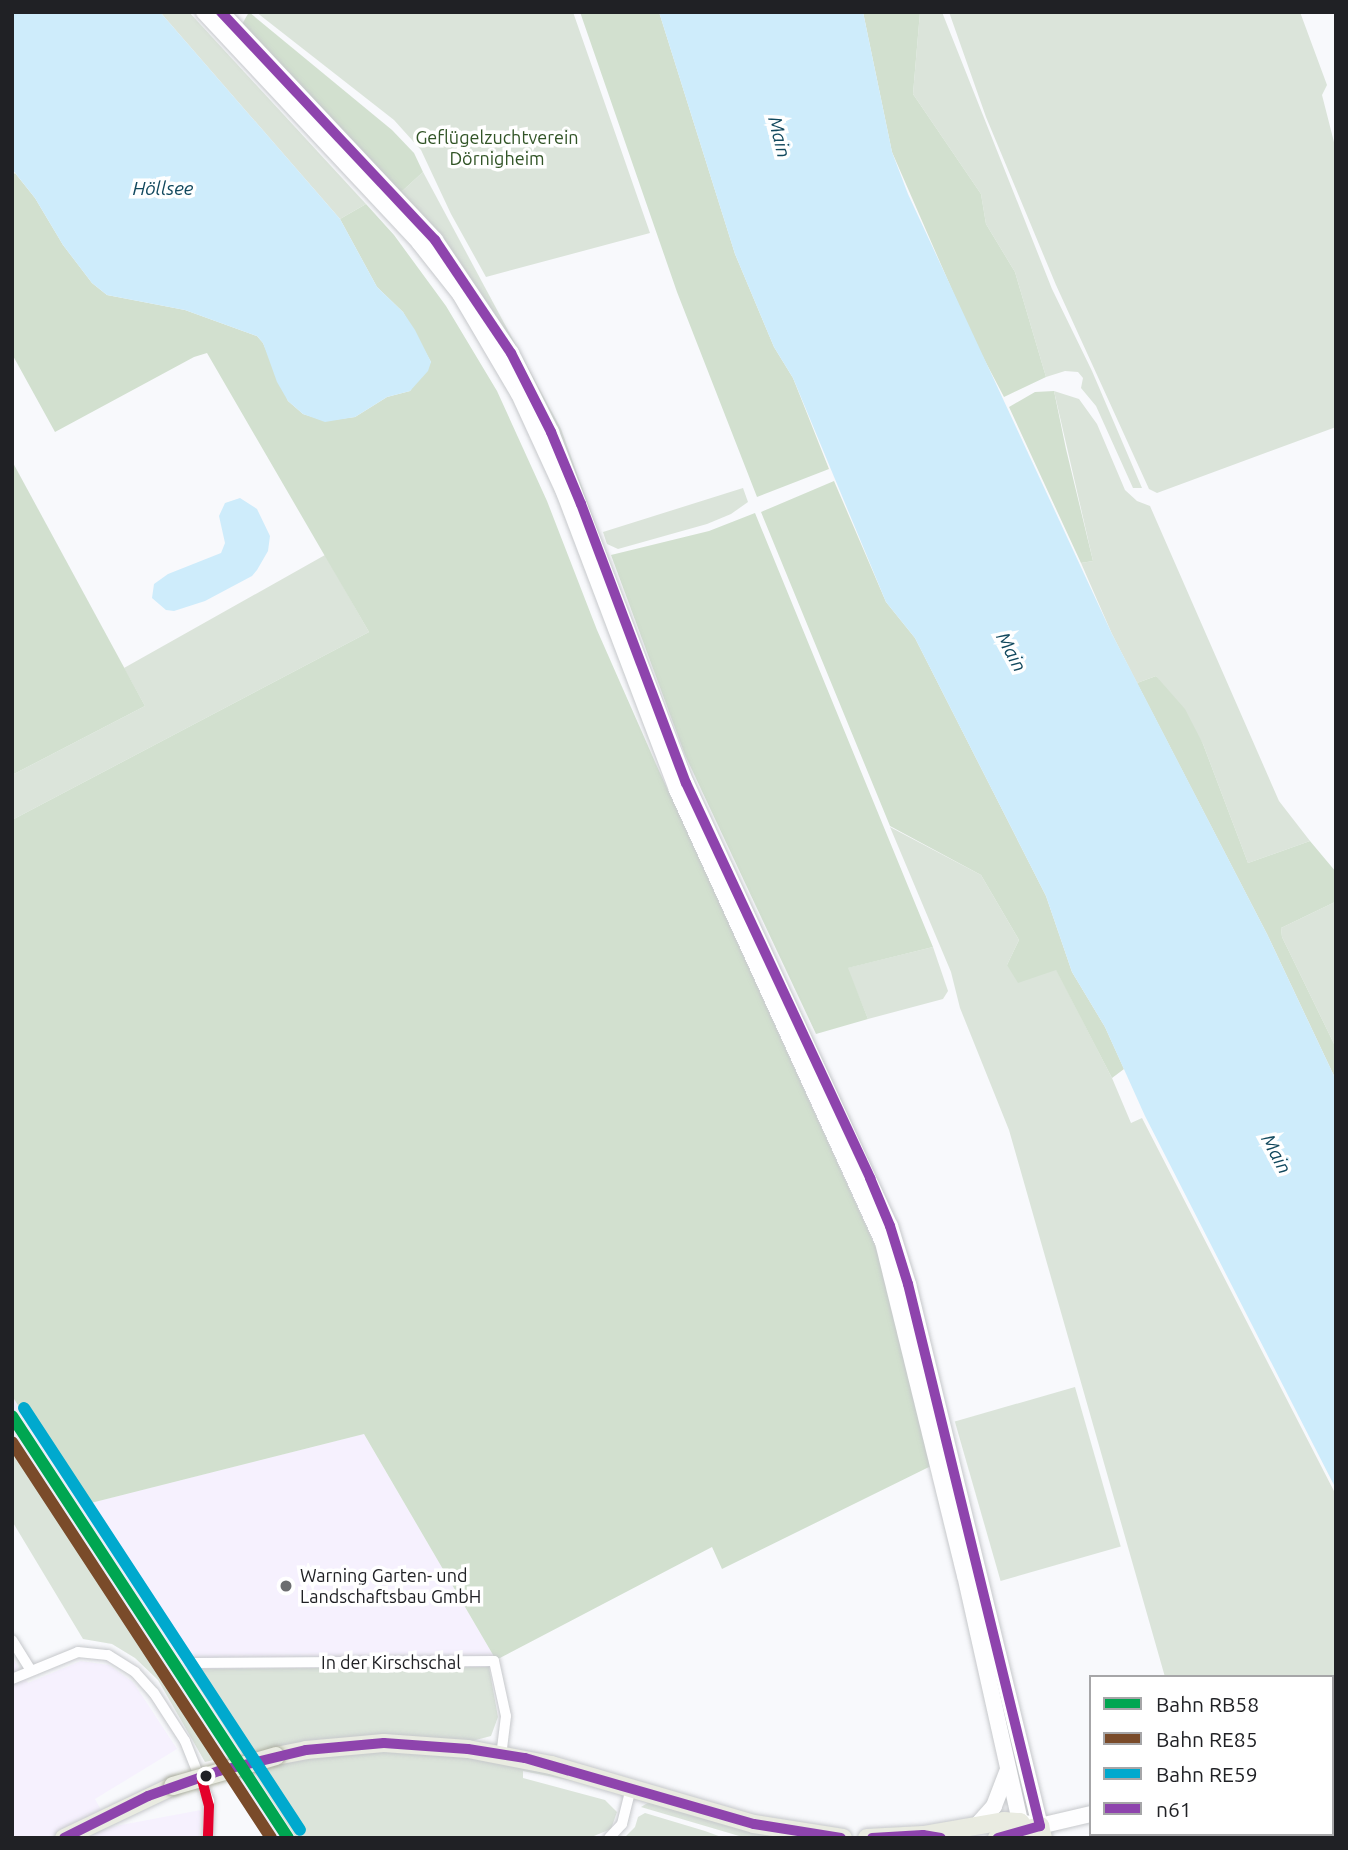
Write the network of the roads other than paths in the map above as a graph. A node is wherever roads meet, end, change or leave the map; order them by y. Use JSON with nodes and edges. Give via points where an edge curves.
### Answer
{"nodes":[{"id":1,"x":204,"y":12,"type":"edge"},
{"id":2,"x":221,"y":12,"type":"edge"},
{"id":3,"x":12,"y":1640,"type":"edge"},
{"id":4,"x":193,"y":1663,"type":"dead end"},
{"id":5,"x":31,"y":1670,"type":"junction"},
{"id":6,"x":12,"y":1679,"type":"edge"},
{"id":7,"x":501,"y":1754,"type":"junction"},
{"id":8,"x":1008,"y":1770,"type":"junction"},
{"id":9,"x":631,"y":1789,"type":"junction"},
{"id":10,"x":1089,"y":1815,"type":"edge"},
{"id":11,"x":978,"y":1824,"type":"junction"},
{"id":12,"x":1032,"y":1831,"type":"edge"},
{"id":13,"x":923,"y":1835,"type":"junction"},
{"id":14,"x":64,"y":1838,"type":"edge"},
{"id":15,"x":208,"y":1838,"type":"edge"},
{"id":16,"x":609,"y":1838,"type":"edge"},
{"id":17,"x":843,"y":1838,"type":"edge"},
{"id":18,"x":867,"y":1838,"type":"edge"},
{"id":19,"x":943,"y":1838,"type":"edge"},
{"id":20,"x":997,"y":1838,"type":"edge"}],
"edges":[{"from":1,"to":8,"type":"main road","via":[[432,257],[488,338],[540,436],[677,790],[883,1242]]},
{"from":2,"to":12,"type":"main road","via":[[435,240],[511,353],[551,432],[686,783],[890,1226],[908,1284]]},
{"from":3,"to":5,"type":"street"},
{"from":4,"to":7,"type":"street","name":"In der Kirschschal","via":[[494,1661],[506,1716]]},
{"from":5,"to":6,"type":"street"},
{"from":5,"to":15,"type":"street","via":[[89,1651],[116,1659],[135,1672],[185,1741],[209,1806]]},
{"from":7,"to":9,"type":"main road"},
{"from":7,"to":14,"type":"main road","bridge":true,"via":[[384,1743],[306,1750],[173,1786]]},
{"from":8,"to":11,"type":"main road","via":[[994,1806]]},
{"from":8,"to":12,"type":"main road"},
{"from":9,"to":16,"type":"street","via":[[622,1824]]},
{"from":9,"to":17,"type":"main road","via":[[754,1824]]},
{"from":10,"to":12,"type":"main road"},
{"from":11,"to":12,"type":"main road"},
{"from":11,"to":13,"type":"main road"},
{"from":12,"to":20,"type":"main road"},
{"from":13,"to":18,"type":"main road"},
{"from":13,"to":19,"type":"main road"}]}
